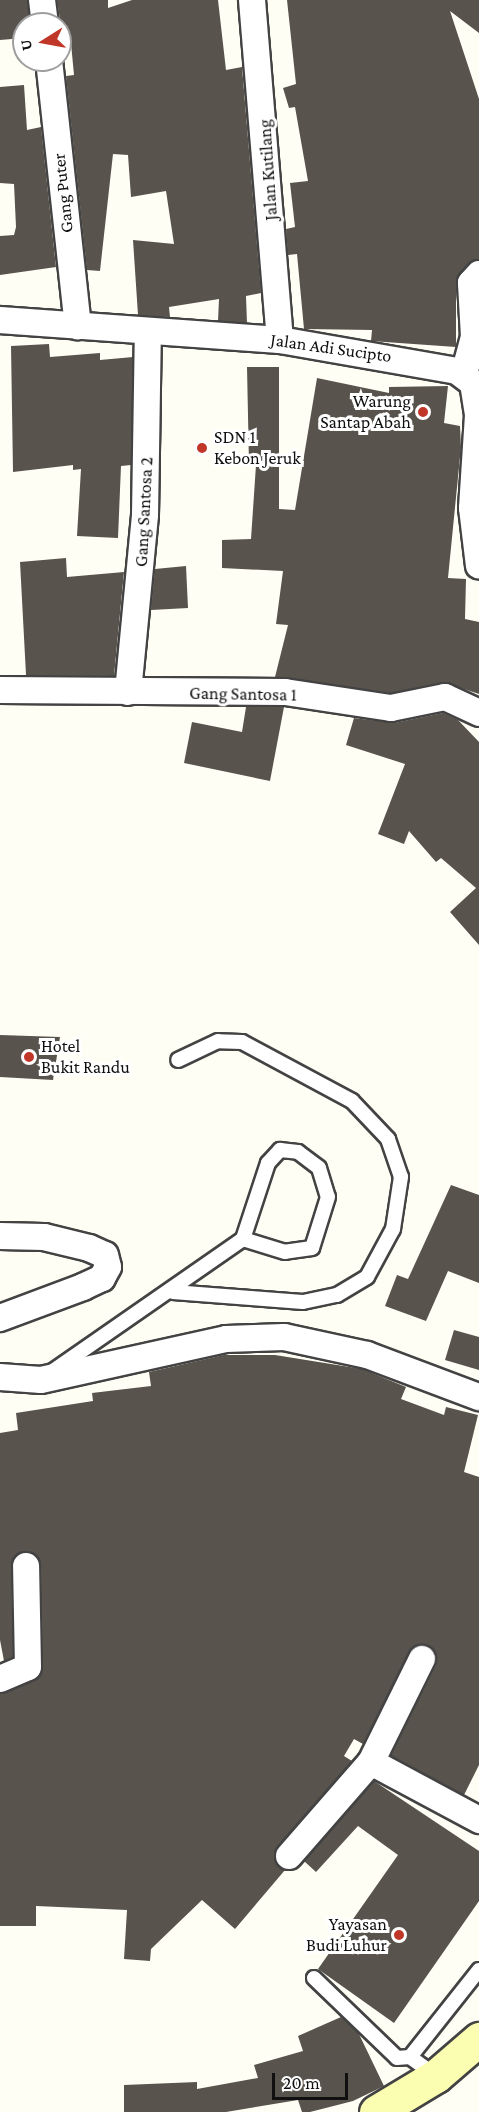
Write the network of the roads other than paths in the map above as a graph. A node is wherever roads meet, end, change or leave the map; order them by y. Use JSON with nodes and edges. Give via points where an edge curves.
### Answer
{"nodes":[{"id":1,"x":252,"y":0,"type":"edge"},
{"id":2,"x":50,"y":72,"type":"edge"},
{"id":3,"x":479,"y":274,"type":"edge"},
{"id":4,"x":0,"y":320,"type":"edge"},
{"id":5,"x":78,"y":326,"type":"junction"},
{"id":6,"x":148,"y":331,"type":"junction"},
{"id":7,"x":280,"y":340,"type":"junction"},
{"id":8,"x":464,"y":374,"type":"junction"},
{"id":9,"x":477,"y":554,"type":"edge"},
{"id":10,"x":0,"y":690,"type":"edge"},
{"id":11,"x":128,"y":692,"type":"junction"},
{"id":12,"x":479,"y":713,"type":"edge"},
{"id":13,"x":178,"y":1060,"type":"dead end"},
{"id":14,"x":0,"y":1236,"type":"edge"},
{"id":15,"x":243,"y":1239,"type":"junction"},
{"id":16,"x":173,"y":1292,"type":"junction"},
{"id":17,"x":0,"y":1318,"type":"edge"},
{"id":18,"x":0,"y":1377,"type":"edge"},
{"id":19,"x":41,"y":1380,"type":"junction"},
{"id":20,"x":479,"y":1397,"type":"edge"},
{"id":21,"x":26,"y":1566,"type":"dead end"},
{"id":22,"x":422,"y":1659,"type":"dead end"},
{"id":23,"x":0,"y":1680,"type":"edge"},
{"id":24,"x":372,"y":1762,"type":"junction"},
{"id":25,"x":479,"y":1820,"type":"edge"},
{"id":26,"x":289,"y":1856,"type":"dead end"},
{"id":27,"x":479,"y":1970,"type":"edge"},
{"id":28,"x":314,"y":1978,"type":"dead end"},
{"id":29,"x":479,"y":2039,"type":"edge"},
{"id":30,"x":410,"y":2058,"type":"junction"},
{"id":31,"x":436,"y":2076,"type":"junction"},
{"id":32,"x":376,"y":2112,"type":"edge"}],
"edges":[{"from":1,"to":7,"type":"street","name":"Jalan Kutilang"},
{"from":2,"to":5,"type":"street","name":"Gang Puter"},
{"from":3,"to":8,"type":"street","via":[[471,283],[474,337]]},
{"from":4,"to":5,"type":"street","name":"Jalan Adi Sucipto"},
{"from":5,"to":6,"type":"street","name":"Jalan Adi Sucipto"},
{"from":6,"to":7,"type":"street","name":"Jalan Adi Sucipto"},
{"from":6,"to":11,"type":"street","name":"Gang Santosa 2","via":[[146,515]]},
{"from":7,"to":8,"type":"street","name":"Jalan Adi Sucipto","via":[[439,364]]},
{"from":8,"to":9,"type":"street","via":[[472,383],[477,415]]},
{"from":10,"to":11,"type":"street","name":"Gang Santosa 1"},
{"from":11,"to":12,"type":"street","name":"Gang Santosa 1","via":[[285,692],[391,708],[445,697]]},
{"from":13,"to":16,"type":"lane","via":[[218,1041],[242,1042],[352,1101],[388,1139],[402,1177],[393,1229],[367,1276],[337,1295],[303,1302]]},
{"from":14,"to":17,"type":"street","via":[[44,1237],[88,1248],[105,1255],[108,1267],[102,1278],[83,1287]]},
{"from":15,"to":15,"type":"lane","via":[[285,1252],[312,1248],[328,1197],[319,1168],[298,1152],[280,1150],[267,1163]]},
{"from":15,"to":16,"type":"lane"},
{"from":16,"to":19,"type":"lane"},
{"from":18,"to":19,"type":"street"},
{"from":19,"to":20,"type":"street","via":[[226,1340],[284,1336],[366,1355]]},
{"from":21,"to":23,"type":"street","via":[[28,1667]]},
{"from":22,"to":24,"type":"street"},
{"from":24,"to":25,"type":"street"},
{"from":24,"to":26,"type":"street"},
{"from":27,"to":30,"type":"lane"},
{"from":28,"to":30,"type":"lane","via":[[397,2058]]},
{"from":29,"to":31,"type":"street"},
{"from":30,"to":31,"type":"lane"},
{"from":31,"to":32,"type":"street"}]}
